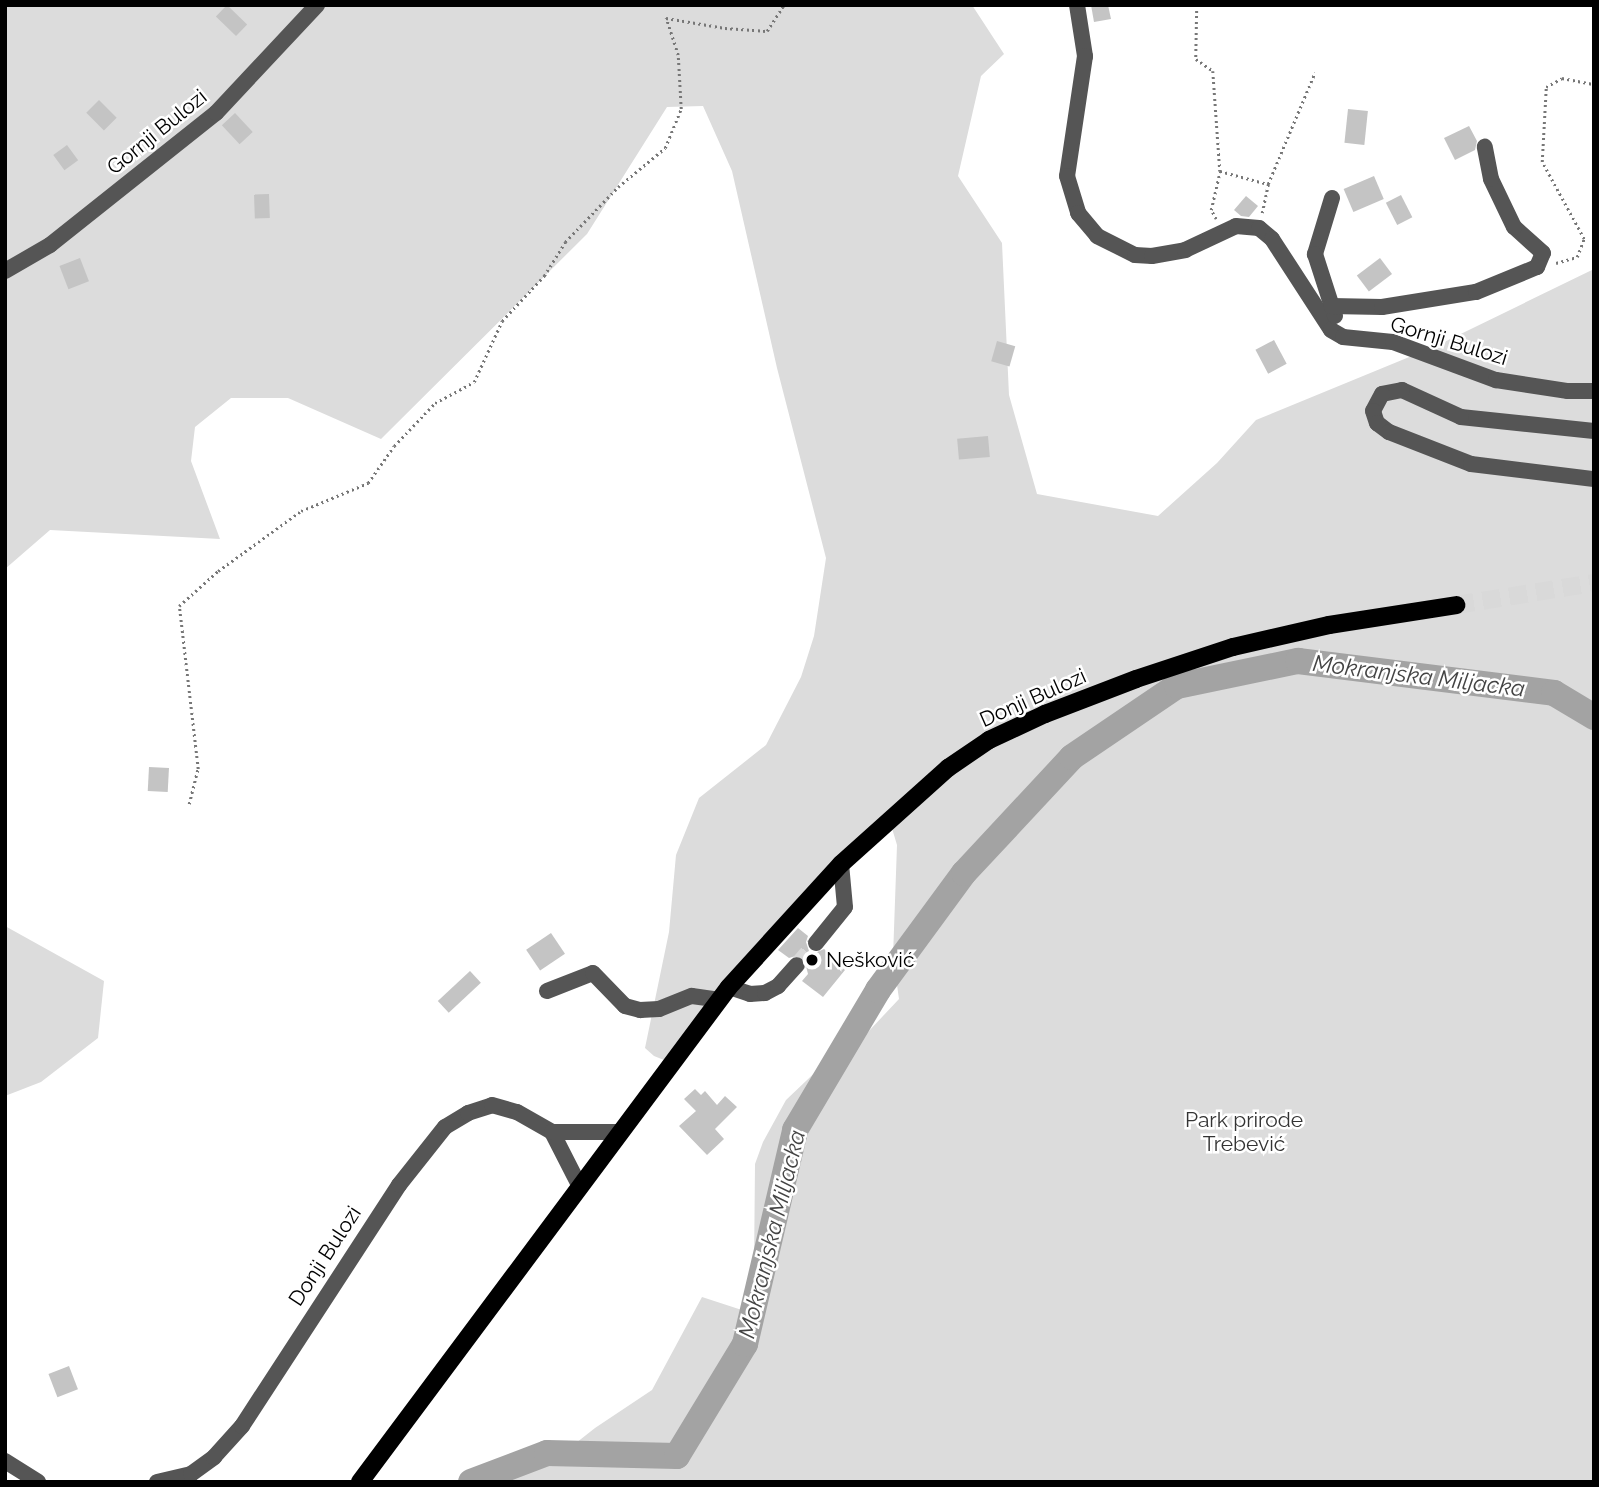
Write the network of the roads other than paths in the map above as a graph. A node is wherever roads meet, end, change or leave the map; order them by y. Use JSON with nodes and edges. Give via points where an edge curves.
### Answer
{"nodes":[{"id":1,"x":317,"y":5,"type":"edge"},
{"id":2,"x":1077,"y":5,"type":"edge"},
{"id":3,"x":1485,"y":147,"type":"dead end"},
{"id":4,"x":1332,"y":198,"type":"dead end"},
{"id":5,"x":5,"y":271,"type":"edge"},
{"id":6,"x":1331,"y":306,"type":"junction"},
{"id":7,"x":1343,"y":338,"type":"junction"},
{"id":8,"x":1594,"y":391,"type":"edge"},
{"id":9,"x":1594,"y":431,"type":"edge"},
{"id":10,"x":1594,"y":479,"type":"edge"},
{"id":11,"x":1457,"y":605,"type":"tunnel mouth"},
{"id":12,"x":841,"y":864,"type":"junction"},
{"id":13,"x":816,"y":943,"type":"tunnel mouth"},
{"id":14,"x":797,"y":965,"type":"tunnel mouth"},
{"id":15,"x":547,"y":991,"type":"dead end"},
{"id":16,"x":725,"y":993,"type":"junction"},
{"id":17,"x":552,"y":1132,"type":"junction"},
{"id":18,"x":621,"y":1132,"type":"junction"},
{"id":19,"x":580,"y":1187,"type":"junction"},
{"id":20,"x":5,"y":1461,"type":"edge"},
{"id":21,"x":38,"y":1482,"type":"edge"},
{"id":22,"x":157,"y":1482,"type":"edge"},
{"id":23,"x":360,"y":1482,"type":"edge"}],
"edges":[{"from":1,"to":5,"type":"street","name":"Gornji Bulozi","via":[[216,113],[50,245]]},
{"from":2,"to":7,"type":"street","via":[[1084,56],[1067,176],[1077,213],[1097,236],[1135,255],[1172,254],[1236,226],[1259,228],[1272,239],[1331,330]]},
{"from":3,"to":6,"type":"street","via":[[1491,179],[1514,227],[1543,253],[1537,267],[1476,292],[1382,307]]},
{"from":4,"to":6,"type":"street","via":[[1315,254]]},
{"from":6,"to":7,"type":"street"},
{"from":7,"to":8,"type":"street","name":"Gornji Bulozi","via":[[1393,342],[1496,380]]},
{"from":9,"to":10,"type":"street","via":[[1461,417],[1402,390],[1382,394],[1373,411],[1377,423],[1389,432],[1471,464]]},
{"from":11,"to":12,"type":"main road","name":"Donji Bulozi","via":[[1329,625],[1233,647],[1045,714],[989,740],[948,768]]},
{"from":12,"to":13,"type":"street","via":[[845,907]]},
{"from":12,"to":16,"type":"main road","name":"Donji Bulozi"},
{"from":14,"to":16,"type":"street","via":[[765,993]]},
{"from":15,"to":16,"type":"street","via":[[593,974],[625,1006],[640,1010],[659,1009],[692,996]]},
{"from":16,"to":18,"type":"main road","name":"Donji Bulozi"},
{"from":17,"to":18,"type":"street","name":"Donji Bulozi"},
{"from":17,"to":19,"type":"street"},
{"from":17,"to":22,"type":"street","name":"Donji Bulozi","via":[[517,1112],[492,1105],[445,1127],[399,1185],[242,1426],[191,1474]]},
{"from":18,"to":19,"type":"main road","name":"Donji Bulozi"},
{"from":19,"to":23,"type":"main road","name":"Donji Bulozi"},
{"from":20,"to":21,"type":"street"}]}
